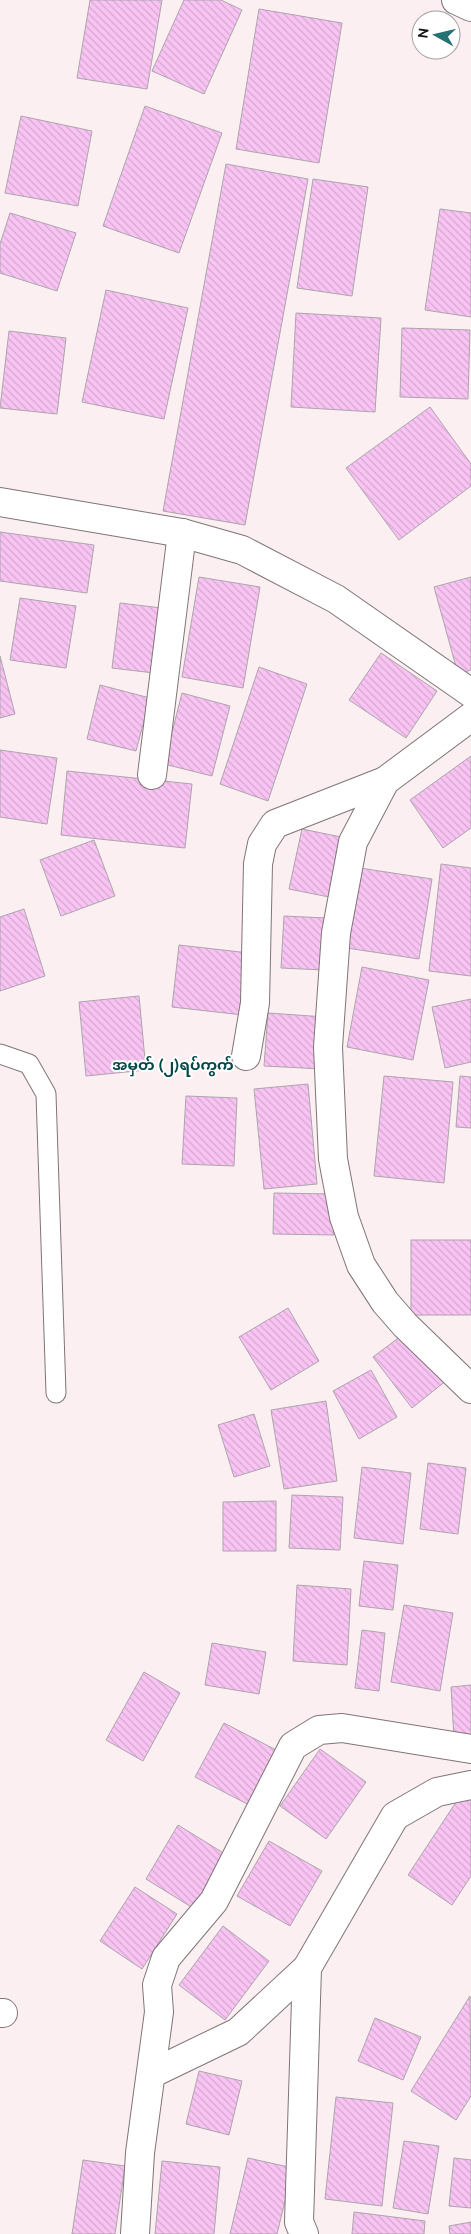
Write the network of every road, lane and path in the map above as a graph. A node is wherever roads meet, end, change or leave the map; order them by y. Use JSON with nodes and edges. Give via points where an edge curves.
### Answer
{"nodes":[{"id":1,"x":456,"y":0,"type":"edge"},
{"id":2,"x":471,"y":7,"type":"edge"},
{"id":3,"x":0,"y":502,"type":"edge"},
{"id":4,"x":182,"y":534,"type":"junction"},
{"id":5,"x":471,"y":693,"type":"edge"},
{"id":6,"x":471,"y":717,"type":"edge"},
{"id":7,"x":152,"y":775,"type":"dead end"},
{"id":8,"x":385,"y":781,"type":"junction"},
{"id":9,"x":0,"y":1054,"type":"edge"},
{"id":10,"x":246,"y":1056,"type":"dead end"},
{"id":11,"x":471,"y":1389,"type":"edge"},
{"id":12,"x":56,"y":1393,"type":"dead end"},
{"id":13,"x":471,"y":1749,"type":"edge"},
{"id":14,"x":471,"y":1785,"type":"edge"},
{"id":15,"x":307,"y":1968,"type":"junction"},
{"id":16,"x":152,"y":2073,"type":"junction"},
{"id":17,"x":135,"y":2234,"type":"edge"},
{"id":18,"x":304,"y":2234,"type":"edge"}],
"edges":[{"from":1,"to":2,"type":"street"},
{"from":3,"to":4,"type":"street"},
{"from":4,"to":5,"type":"street","via":[[242,550],[336,599]]},
{"from":4,"to":7,"type":"street"},
{"from":6,"to":8,"type":"street"},
{"from":8,"to":10,"type":"street","via":[[275,824],[262,844],[258,864],[254,1002]]},
{"from":8,"to":11,"type":"street","via":[[353,842],[336,933],[328,1047],[333,1159],[344,1217],[361,1266],[405,1325]]},
{"from":9,"to":12,"type":"lane","via":[[29,1064],[46,1094]]},
{"from":13,"to":16,"type":"street","via":[[342,1728],[319,1730],[293,1746],[214,1901],[166,1958],[157,1985],[159,2012]]},
{"from":14,"to":15,"type":"street","via":[[437,1792],[395,1816]]},
{"from":15,"to":16,"type":"street","via":[[238,2032]]},
{"from":15,"to":18,"type":"street","via":[[299,2222]]},
{"from":16,"to":17,"type":"street","via":[[140,2153]]}]}
